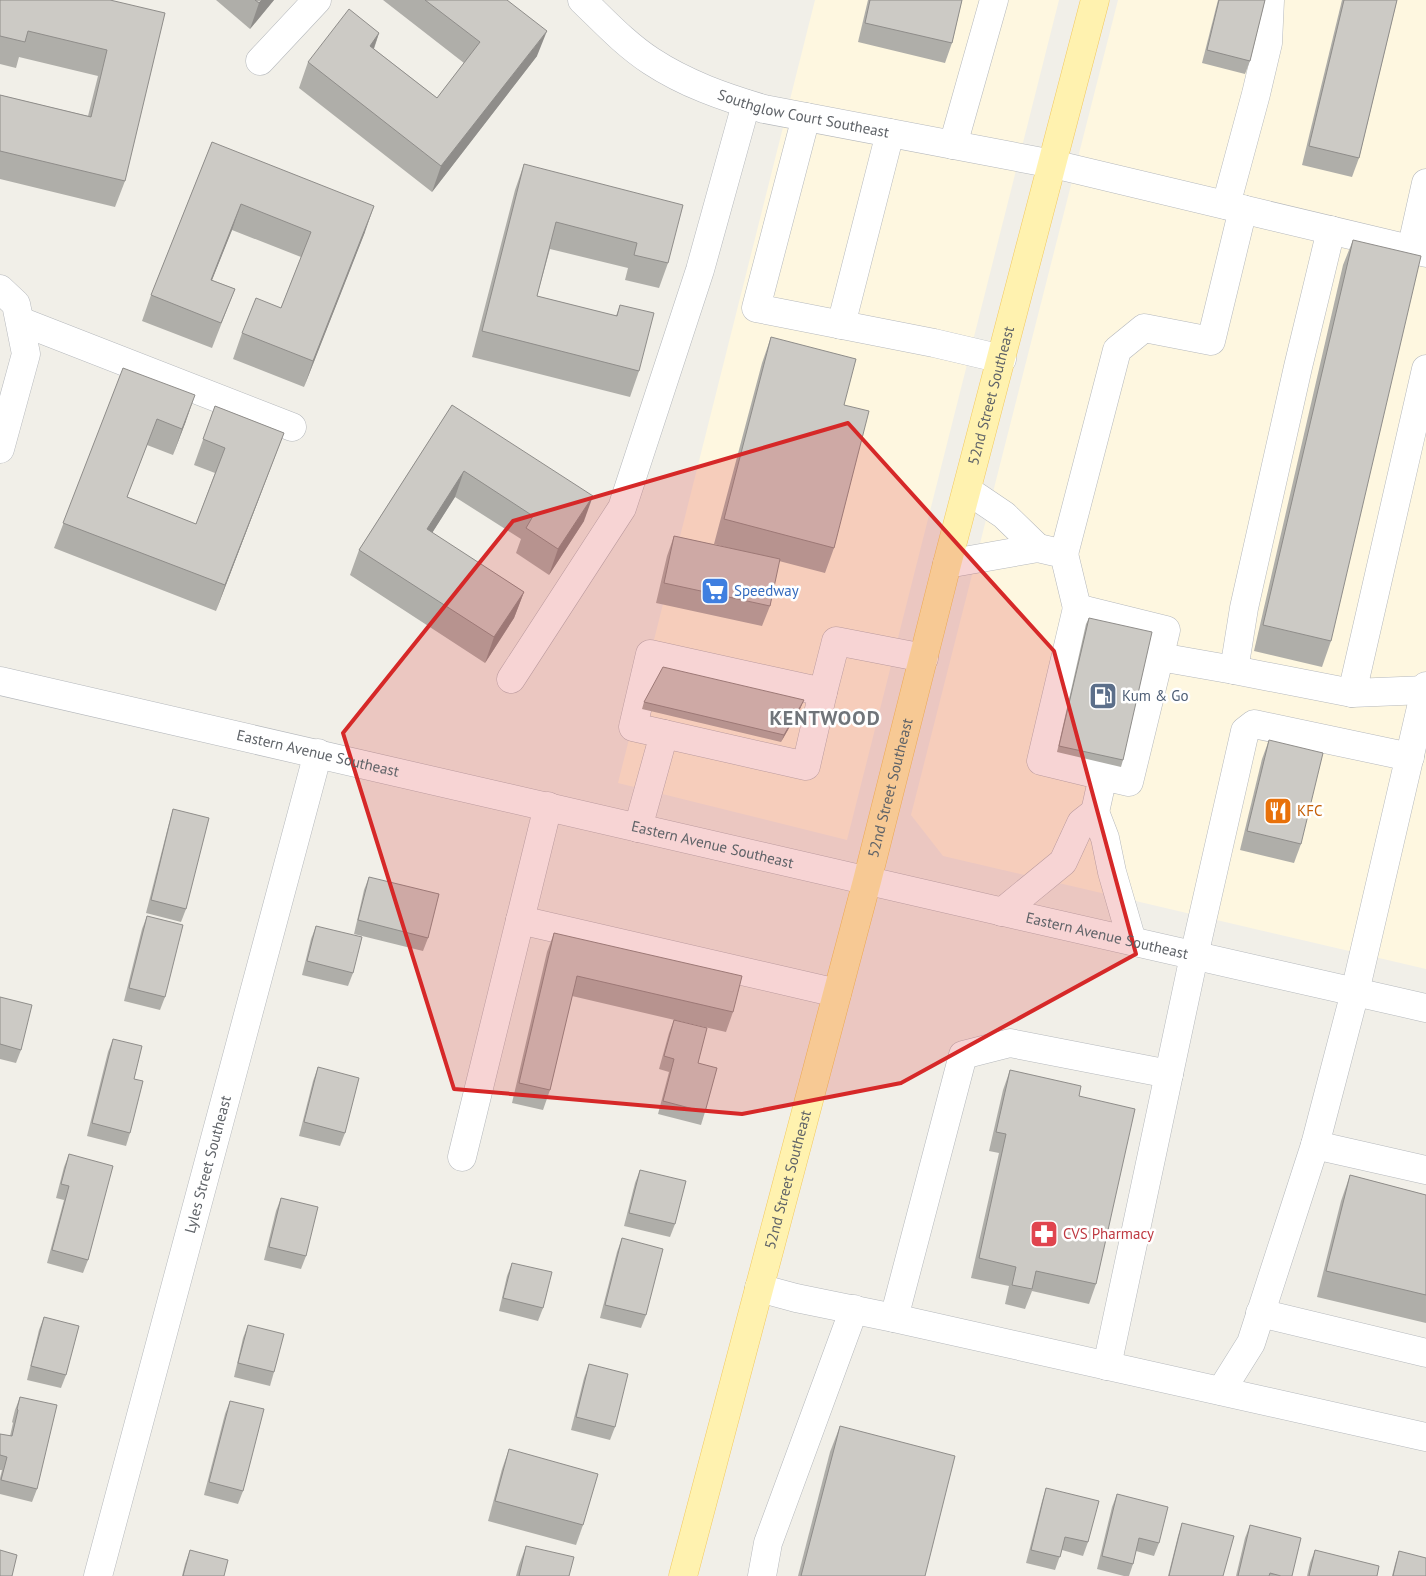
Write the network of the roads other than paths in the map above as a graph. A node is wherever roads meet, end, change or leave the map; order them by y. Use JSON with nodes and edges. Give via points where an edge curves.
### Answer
{"nodes":[{"id":1,"x":317,"y":0,"type":"edge"},
{"id":2,"x":582,"y":0,"type":"edge"},
{"id":3,"x":994,"y":0,"type":"edge"},
{"id":4,"x":1096,"y":0,"type":"edge"},
{"id":5,"x":1270,"y":0,"type":"edge"},
{"id":6,"x":260,"y":61,"type":"dead end"},
{"id":7,"x":746,"y":104,"type":"junction"},
{"id":8,"x":806,"y":117,"type":"junction"},
{"id":9,"x":890,"y":133,"type":"junction"},
{"id":10,"x":954,"y":145,"type":"junction"},
{"id":11,"x":1053,"y":164,"type":"junction"},
{"id":12,"x":1426,"y":183,"type":"edge"},
{"id":13,"x":1235,"y":207,"type":"junction"},
{"id":14,"x":1331,"y":230,"type":"junction"},
{"id":15,"x":1418,"y":251,"type":"edge"},
{"id":16,"x":0,"y":289,"type":"edge"},
{"id":17,"x":20,"y":320,"type":"junction"},
{"id":18,"x":841,"y":325,"type":"junction"},
{"id":19,"x":1002,"y":359,"type":"junction"},
{"id":20,"x":1426,"y":368,"type":"edge"},
{"id":21,"x":292,"y":427,"type":"dead end"},
{"id":22,"x":0,"y":449,"type":"edge"},
{"id":23,"x":967,"y":490,"type":"junction"},
{"id":24,"x":1051,"y":551,"type":"junction"},
{"id":25,"x":947,"y":564,"type":"junction"},
{"id":26,"x":1077,"y":608,"type":"junction"},
{"id":27,"x":924,"y":658,"type":"junction"},
{"id":28,"x":1234,"y":670,"type":"junction"},
{"id":29,"x":1151,"y":672,"type":"junction"},
{"id":30,"x":510,"y":679,"type":"dead end"},
{"id":31,"x":0,"y":682,"type":"edge"},
{"id":32,"x":1426,"y":688,"type":"edge"},
{"id":33,"x":823,"y":692,"type":"junction"},
{"id":34,"x":1352,"y":693,"type":"junction"},
{"id":35,"x":664,"y":734,"type":"junction"},
{"id":36,"x":318,"y":753,"type":"junction"},
{"id":37,"x":1410,"y":756,"type":"junction"},
{"id":38,"x":1103,"y":776,"type":"junction"},
{"id":39,"x":548,"y":806,"type":"junction"},
{"id":40,"x":1095,"y":812,"type":"junction"},
{"id":41,"x":638,"y":828,"type":"junction"},
{"id":42,"x":867,"y":881,"type":"junction"},
{"id":43,"x":1002,"y":912,"type":"junction"},
{"id":44,"x":520,"y":920,"type":"junction"},
{"id":45,"x":1132,"y":941,"type":"junction"},
{"id":46,"x":1194,"y":956,"type":"junction"},
{"id":47,"x":1355,"y":992,"type":"junction"},
{"id":48,"x":837,"y":993,"type":"junction"},
{"id":49,"x":1426,"y":1008,"type":"edge"},
{"id":50,"x":1169,"y":1074,"type":"junction"},
{"id":51,"x":1315,"y":1145,"type":"junction"},
{"id":52,"x":462,"y":1157,"type":"dead end"},
{"id":53,"x":1426,"y":1170,"type":"edge"},
{"id":54,"x":759,"y":1288,"type":"junction"},
{"id":55,"x":854,"y":1309,"type":"junction"},
{"id":56,"x":1260,"y":1313,"type":"junction"},
{"id":57,"x":894,"y":1318,"type":"junction"},
{"id":58,"x":1426,"y":1353,"type":"edge"},
{"id":59,"x":1107,"y":1366,"type":"junction"},
{"id":60,"x":1220,"y":1391,"type":"junction"},
{"id":61,"x":1426,"y":1437,"type":"edge"},
{"id":62,"x":98,"y":1576,"type":"edge"},
{"id":63,"x":683,"y":1576,"type":"edge"},
{"id":64,"x":762,"y":1576,"type":"edge"}],
"edges":[{"from":1,"to":6,"type":"street"},
{"from":2,"to":7,"type":"street","name":"Southglow Court Southeast","via":[[620,37],[651,60],[690,83]]},
{"from":3,"to":10,"type":"street"},
{"from":4,"to":11,"type":"main road","name":"52nd Street Southeast"},
{"from":5,"to":13,"type":"street","via":[[1268,43]]},
{"from":7,"to":8,"type":"street","name":"Southglow Court Southeast"},
{"from":7,"to":30,"type":"street","via":[[700,270],[622,508]]},
{"from":8,"to":9,"type":"street","name":"Southglow Court Southeast"},
{"from":8,"to":18,"type":"street","via":[[756,308]]},
{"from":9,"to":10,"type":"street","name":"Southglow Court Southeast"},
{"from":9,"to":18,"type":"street"},
{"from":10,"to":11,"type":"street","name":"Southglow Court Southeast"},
{"from":11,"to":13,"type":"street","name":"Southglow Court Southeast"},
{"from":11,"to":19,"type":"main road","name":"52nd Street Southeast"},
{"from":12,"to":15,"type":"street"},
{"from":13,"to":14,"type":"street","name":"Southglow Court Southeast"},
{"from":13,"to":24,"type":"street","via":[[1211,340],[1144,328],[1117,350]]},
{"from":14,"to":15,"type":"street","name":"Southglow Court Southeast"},
{"from":14,"to":28,"type":"street","via":[[1244,608]]},
{"from":16,"to":17,"type":"street","via":[[16,304]]},
{"from":17,"to":21,"type":"street"},
{"from":17,"to":22,"type":"street","via":[[26,354]]},
{"from":18,"to":19,"type":"street"},
{"from":19,"to":23,"type":"main road","name":"52nd Street Southeast"},
{"from":20,"to":34,"type":"street"},
{"from":23,"to":24,"type":"street"},
{"from":23,"to":25,"type":"main road","name":"52nd Street Southeast"},
{"from":24,"to":25,"type":"street"},
{"from":24,"to":26,"type":"street"},
{"from":25,"to":27,"type":"main road","name":"52nd Street Southeast"},
{"from":26,"to":29,"type":"street","via":[[1166,630]]},
{"from":26,"to":38,"type":"street","via":[[1071,661],[1058,718],[1041,761]]},
{"from":27,"to":33,"type":"street","via":[[836,641]]},
{"from":27,"to":42,"type":"main road","name":"52nd Street Southeast"},
{"from":28,"to":29,"type":"street"},
{"from":28,"to":34,"type":"street"},
{"from":29,"to":38,"type":"street","via":[[1135,735],[1130,782]]},
{"from":31,"to":36,"type":"street","name":"Eastern Avenue Southeast"},
{"from":32,"to":34,"type":"street"},
{"from":32,"to":37,"type":"street"},
{"from":33,"to":35,"type":"street","via":[[806,766]]},
{"from":33,"to":35,"type":"street","via":[[650,654],[633,727]]},
{"from":35,"to":41,"type":"street"},
{"from":36,"to":39,"type":"street","name":"Eastern Avenue Southeast"},
{"from":36,"to":62,"type":"street","name":"Lyles Street Southeast"},
{"from":37,"to":46,"type":"street","via":[[1254,724],[1245,731]]},
{"from":37,"to":47,"type":"street"},
{"from":38,"to":40,"type":"street"},
{"from":39,"to":41,"type":"street","name":"Eastern Avenue Southeast"},
{"from":39,"to":44,"type":"street"},
{"from":40,"to":43,"type":"street","via":[[1081,823],[1063,862]]},
{"from":40,"to":45,"type":"street"},
{"from":41,"to":42,"type":"street","name":"Eastern Avenue Southeast"},
{"from":42,"to":43,"type":"street","name":"Eastern Avenue Southeast"},
{"from":42,"to":48,"type":"main road","name":"52nd Street Southeast"},
{"from":43,"to":45,"type":"street","name":"Eastern Avenue Southeast"},
{"from":44,"to":48,"type":"street"},
{"from":44,"to":52,"type":"street"},
{"from":45,"to":46,"type":"street","name":"Eastern Avenue Southeast"},
{"from":46,"to":47,"type":"street","name":"Eastern Avenue Southeast"},
{"from":46,"to":50,"type":"street"},
{"from":47,"to":49,"type":"street","name":"Eastern Avenue Southeast"},
{"from":47,"to":51,"type":"street"},
{"from":48,"to":54,"type":"main road","name":"52nd Street Southeast"},
{"from":50,"to":57,"type":"street","via":[[1010,1044],[962,1056]]},
{"from":50,"to":59,"type":"street"},
{"from":51,"to":53,"type":"street"},
{"from":51,"to":56,"type":"street"},
{"from":54,"to":55,"type":"street"},
{"from":54,"to":63,"type":"main road","name":"52nd Street Southeast"},
{"from":55,"to":57,"type":"street"},
{"from":55,"to":64,"type":"street","via":[[768,1543]]},
{"from":56,"to":58,"type":"street"},
{"from":56,"to":60,"type":"street","via":[[1251,1342]]},
{"from":57,"to":59,"type":"street"},
{"from":59,"to":60,"type":"street"},
{"from":60,"to":61,"type":"street"}]}
